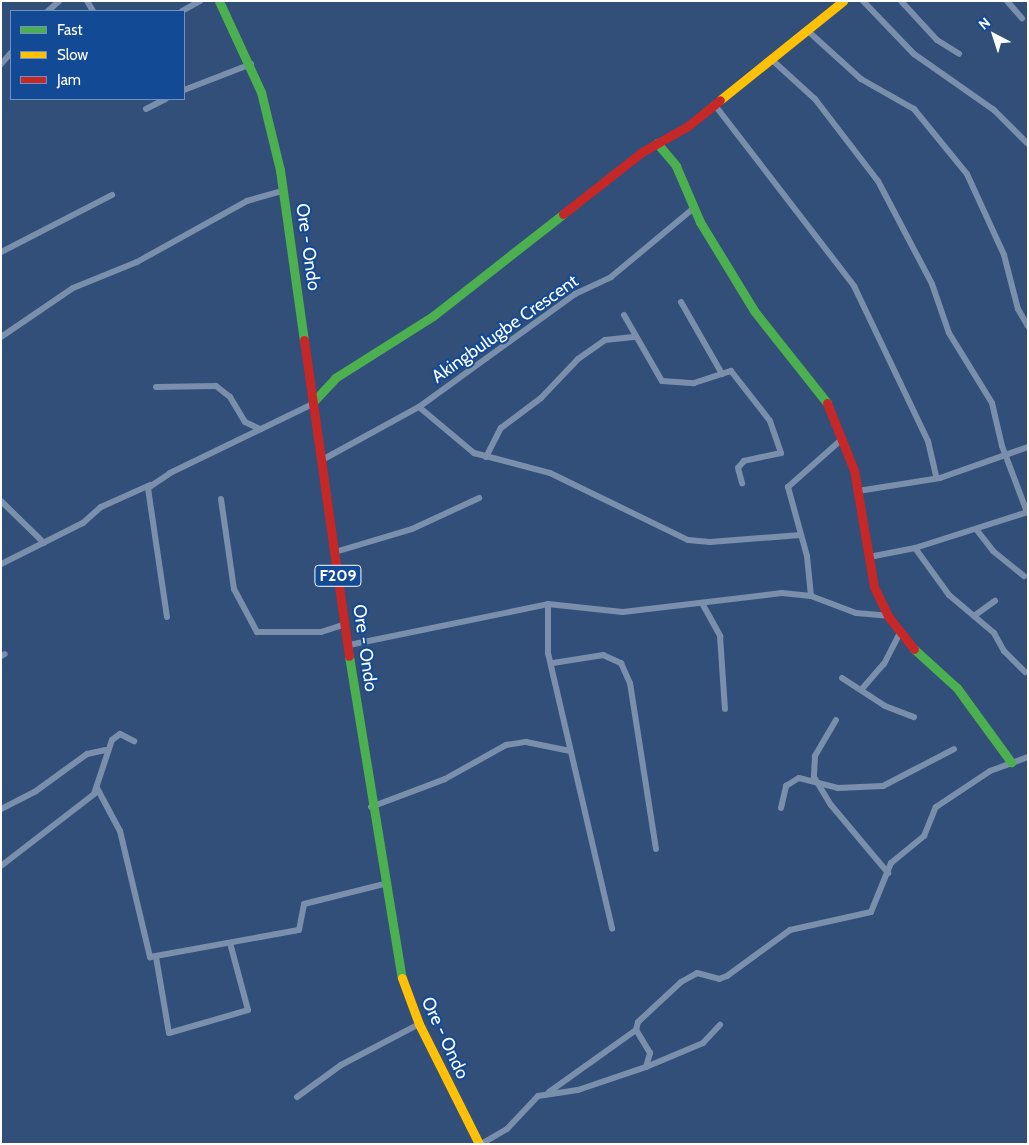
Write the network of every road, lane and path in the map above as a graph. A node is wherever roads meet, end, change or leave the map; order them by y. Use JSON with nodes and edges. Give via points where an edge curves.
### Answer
{"nodes":[{"id":1,"x":59,"y":1,"type":"edge"},
{"id":2,"x":200,"y":1,"type":"edge"},
{"id":3,"x":219,"y":1,"type":"edge"},
{"id":4,"x":843,"y":1,"type":"edge"},
{"id":5,"x":863,"y":1,"type":"edge"},
{"id":6,"x":901,"y":1,"type":"edge"},
{"id":7,"x":1007,"y":1,"type":"edge"},
{"id":8,"x":49,"y":10,"type":"edge"},
{"id":9,"x":184,"y":10,"type":"edge"},
{"id":10,"x":1022,"y":18,"type":"dead end"},
{"id":11,"x":809,"y":32,"type":"junction"},
{"id":12,"x":10,"y":54,"type":"edge"},
{"id":13,"x":959,"y":54,"type":"dead end"},
{"id":14,"x":771,"y":59,"type":"junction"},
{"id":15,"x":1,"y":64,"type":"edge"},
{"id":16,"x":251,"y":64,"type":"junction"},
{"id":17,"x":185,"y":90,"type":"edge"},
{"id":18,"x":164,"y":100,"type":"edge"},
{"id":19,"x":714,"y":104,"type":"junction"},
{"id":20,"x":146,"y":109,"type":"dead end"},
{"id":21,"x":657,"y":143,"type":"junction"},
{"id":22,"x":1028,"y":144,"type":"edge"},
{"id":23,"x":283,"y":191,"type":"junction"},
{"id":24,"x":112,"y":195,"type":"dead end"},
{"id":25,"x":695,"y":208,"type":"junction"},
{"id":26,"x":1,"y":252,"type":"edge"},
{"id":27,"x":681,"y":302,"type":"dead end"},
{"id":28,"x":624,"y":315,"type":"dead end"},
{"id":29,"x":1028,"y":326,"type":"edge"},
{"id":30,"x":1,"y":337,"type":"edge"},
{"id":31,"x":636,"y":337,"type":"junction"},
{"id":32,"x":722,"y":374,"type":"junction"},
{"id":33,"x":156,"y":387,"type":"dead end"},
{"id":34,"x":313,"y":403,"type":"junction"},
{"id":35,"x":419,"y":407,"type":"junction"},
{"id":36,"x":260,"y":429,"type":"junction"},
{"id":37,"x":842,"y":439,"type":"junction"},
{"id":38,"x":1028,"y":448,"type":"edge"},
{"id":39,"x":486,"y":457,"type":"junction"},
{"id":40,"x":1006,"y":457,"type":"junction"},
{"id":41,"x":322,"y":460,"type":"junction"},
{"id":42,"x":936,"y":476,"type":"junction"},
{"id":43,"x":742,"y":483,"type":"dead end"},
{"id":44,"x":150,"y":485,"type":"junction"},
{"id":45,"x":858,"y":491,"type":"junction"},
{"id":46,"x":479,"y":498,"type":"dead end"},
{"id":47,"x":221,"y":499,"type":"dead end"},
{"id":48,"x":1,"y":501,"type":"edge"},
{"id":49,"x":1028,"y":512,"type":"edge"},
{"id":50,"x":976,"y":529,"type":"junction"},
{"id":51,"x":801,"y":535,"type":"junction"},
{"id":52,"x":45,"y":543,"type":"junction"},
{"id":53,"x":915,"y":548,"type":"junction"},
{"id":54,"x":335,"y":552,"type":"junction"},
{"id":55,"x":869,"y":557,"type":"junction"},
{"id":56,"x":1,"y":564,"type":"edge"},
{"id":57,"x":1024,"y":576,"type":"dead end"},
{"id":58,"x":811,"y":596,"type":"junction"},
{"id":59,"x":995,"y":601,"type":"dead end"},
{"id":60,"x":702,"y":603,"type":"junction"},
{"id":61,"x":548,"y":604,"type":"junction"},
{"id":62,"x":888,"y":616,"type":"junction"},
{"id":63,"x":974,"y":616,"type":"junction"},
{"id":64,"x":167,"y":617,"type":"dead end"},
{"id":65,"x":346,"y":624,"type":"junction"},
{"id":66,"x":900,"y":633,"type":"junction"},
{"id":67,"x":348,"y":645,"type":"junction"},
{"id":68,"x":553,"y":662,"type":"junction"},
{"id":69,"x":1025,"y":672,"type":"dead end"},
{"id":70,"x":842,"y":678,"type":"dead end"},
{"id":71,"x":861,"y":690,"type":"junction"},
{"id":72,"x":724,"y":709,"type":"dead end"},
{"id":73,"x":914,"y":717,"type":"dead end"},
{"id":74,"x":836,"y":720,"type":"dead end"},
{"id":75,"x":134,"y":741,"type":"dead end"},
{"id":76,"x":954,"y":749,"type":"dead end"},
{"id":77,"x":106,"y":750,"type":"junction"},
{"id":78,"x":570,"y":751,"type":"junction"},
{"id":79,"x":1028,"y":757,"type":"edge"},
{"id":80,"x":1011,"y":762,"type":"junction"},
{"id":81,"x":818,"y":783,"type":"junction"},
{"id":82,"x":97,"y":788,"type":"junction"},
{"id":83,"x":372,"y":807,"type":"junction"},
{"id":84,"x":781,"y":808,"type":"dead end"},
{"id":85,"x":1,"y":809,"type":"edge"},
{"id":86,"x":656,"y":849,"type":"dead end"},
{"id":87,"x":1,"y":866,"type":"edge"},
{"id":88,"x":888,"y":874,"type":"junction"},
{"id":89,"x":384,"y":884,"type":"junction"},
{"id":90,"x":612,"y":929,"type":"dead end"},
{"id":91,"x":230,"y":943,"type":"junction"},
{"id":92,"x":156,"y":957,"type":"junction"},
{"id":93,"x":419,"y":1024,"type":"junction"},
{"id":94,"x":720,"y":1025,"type":"dead end"},
{"id":95,"x":636,"y":1030,"type":"junction"},
{"id":96,"x":646,"y":1067,"type":"junction"},
{"id":97,"x":548,"y":1093,"type":"junction"},
{"id":98,"x":297,"y":1097,"type":"dead end"},
{"id":99,"x":480,"y":1144,"type":"edge"}],
"edges":[{"from":1,"to":8,"type":"street"},
{"from":2,"to":9,"type":"street"},
{"from":3,"to":16,"type":"street","name":"Ore - Ondo","number":"F209"},
{"from":4,"to":11,"type":"street"},
{"from":5,"to":22,"type":"street","via":[[914,54],[994,110]]},
{"from":6,"to":13,"type":"street","via":[[937,40]]},
{"from":7,"to":10,"type":"street"},
{"from":11,"to":14,"type":"street"},
{"from":11,"to":29,"type":"street","via":[[861,79],[914,109],[967,174],[1004,254],[1018,309]]},
{"from":12,"to":15,"type":"street"},
{"from":14,"to":19,"type":"street"},
{"from":14,"to":40,"type":"street","via":[[815,99],[878,181],[932,284],[949,333],[992,403]]},
{"from":16,"to":17,"type":"street"},
{"from":16,"to":23,"type":"street","name":"Ore - Ondo","number":"F209","via":[[271,131]]},
{"from":18,"to":20,"type":"street"},
{"from":19,"to":21,"type":"street","via":[[688,126]]},
{"from":19,"to":42,"type":"street","via":[[854,286],[928,442]]},
{"from":21,"to":25,"type":"street","via":[[676,166]]},
{"from":21,"to":34,"type":"street","via":[[433,316],[335,378]]},
{"from":23,"to":30,"type":"street","via":[[247,201],[136,262],[73,288]]},
{"from":23,"to":34,"type":"street","name":"Ore - Ondo","number":"F209"},
{"from":24,"to":26,"type":"street"},
{"from":25,"to":35,"type":"street","name":"Akingbulugbe Crescent","via":[[611,277],[575,294]]},
{"from":25,"to":37,"type":"street","via":[[755,312],[821,391]]},
{"from":27,"to":32,"type":"street"},
{"from":28,"to":31,"type":"street"},
{"from":31,"to":32,"type":"street","via":[[662,381],[694,383]]},
{"from":31,"to":39,"type":"street","via":[[605,340],[578,359],[541,398],[505,424]]},
{"from":32,"to":43,"type":"street","via":[[736,375],[770,421],[782,449],[778,455],[740,464]]},
{"from":33,"to":36,"type":"street","via":[[216,386],[230,397],[245,422]]},
{"from":34,"to":36,"type":"street"},
{"from":34,"to":41,"type":"street","name":"Ore - Ondo","number":"F209"},
{"from":35,"to":39,"type":"street","via":[[458,443]]},
{"from":35,"to":41,"type":"street","name":"Akingbulugbe Crescent"},
{"from":36,"to":44,"type":"street"},
{"from":37,"to":45,"type":"street"},
{"from":37,"to":51,"type":"street","via":[[788,487]]},
{"from":38,"to":40,"type":"street"},
{"from":39,"to":51,"type":"street","via":[[543,470],[688,540],[710,542]]},
{"from":40,"to":42,"type":"street"},
{"from":40,"to":49,"type":"street"},
{"from":41,"to":54,"type":"street","name":"Ore - Ondo","number":"F209"},
{"from":42,"to":45,"type":"street"},
{"from":44,"to":52,"type":"street","via":[[101,507],[83,523]]},
{"from":44,"to":64,"type":"street"},
{"from":45,"to":55,"type":"street","via":[[859,519]]},
{"from":46,"to":54,"type":"street","via":[[412,529]]},
{"from":47,"to":65,"type":"street","via":[[234,589],[258,632],[321,632]]},
{"from":48,"to":52,"type":"street","via":[[38,542]]},
{"from":49,"to":50,"type":"street"},
{"from":50,"to":53,"type":"street"},
{"from":50,"to":57,"type":"street","via":[[993,551]]},
{"from":51,"to":58,"type":"street"},
{"from":52,"to":56,"type":"street"},
{"from":53,"to":55,"type":"street"},
{"from":53,"to":63,"type":"street","via":[[949,596]]},
{"from":54,"to":65,"type":"street","name":"Ore - Ondo","number":"F209"},
{"from":55,"to":62,"type":"street","via":[[874,586]]},
{"from":58,"to":60,"type":"street","via":[[763,594]]},
{"from":58,"to":62,"type":"street","via":[[856,613]]},
{"from":59,"to":63,"type":"street"},
{"from":60,"to":61,"type":"street","via":[[623,612]]},
{"from":60,"to":72,"type":"street","via":[[720,636]]},
{"from":61,"to":67,"type":"street"},
{"from":61,"to":68,"type":"street","via":[[548,653]]},
{"from":62,"to":66,"type":"street"},
{"from":63,"to":69,"type":"street","via":[[994,632],[1004,652]]},
{"from":65,"to":67,"type":"street","name":"Ore - Ondo","number":"F209"},
{"from":66,"to":71,"type":"street","via":[[884,664]]},
{"from":66,"to":80,"type":"street","via":[[938,667]]},
{"from":67,"to":83,"type":"street","name":"Ore - Ondo","number":"F209"},
{"from":68,"to":78,"type":"street"},
{"from":68,"to":86,"type":"street","via":[[603,655],[621,663],[630,683]]},
{"from":70,"to":71,"type":"street"},
{"from":71,"to":73,"type":"street","via":[[885,706]]},
{"from":74,"to":81,"type":"street","via":[[813,761]]},
{"from":75,"to":77,"type":"street","via":[[120,734]]},
{"from":76,"to":81,"type":"street","via":[[882,786],[843,788]]},
{"from":77,"to":82,"type":"street","via":[[107,765]]},
{"from":77,"to":85,"type":"street","via":[[88,754],[36,791]]},
{"from":78,"to":83,"type":"street","via":[[526,742],[506,746],[445,779]]},
{"from":78,"to":90,"type":"street"},
{"from":79,"to":80,"type":"street"},
{"from":80,"to":88,"type":"street","via":[[936,807],[924,836],[892,863]]},
{"from":81,"to":84,"type":"street","via":[[806,777],[793,780],[786,786]]},
{"from":81,"to":88,"type":"street"},
{"from":82,"to":87,"type":"street"},
{"from":82,"to":92,"type":"street","via":[[116,819],[147,953]]},
{"from":83,"to":89,"type":"street","name":"Ore - Ondo","number":"F209"},
{"from":88,"to":95,"type":"street","via":[[871,912],[790,930],[719,979],[690,976],[638,1022]]},
{"from":89,"to":91,"type":"street","via":[[304,904],[299,930]]},
{"from":89,"to":93,"type":"street","name":"Ore - Ondo","number":"F209","via":[[402,979]]},
{"from":91,"to":92,"type":"street"},
{"from":91,"to":92,"type":"street","via":[[248,1010],[169,1033]]},
{"from":93,"to":98,"type":"street","via":[[341,1065]]},
{"from":93,"to":99,"type":"street","name":"Ore - Ondo","number":"F209"},
{"from":94,"to":96,"type":"street","via":[[703,1043]]},
{"from":95,"to":96,"type":"street","via":[[650,1053]]},
{"from":95,"to":97,"type":"street"},
{"from":96,"to":97,"type":"street","via":[[578,1090]]},
{"from":97,"to":99,"type":"street","via":[[530,1100],[507,1129]]}]}
